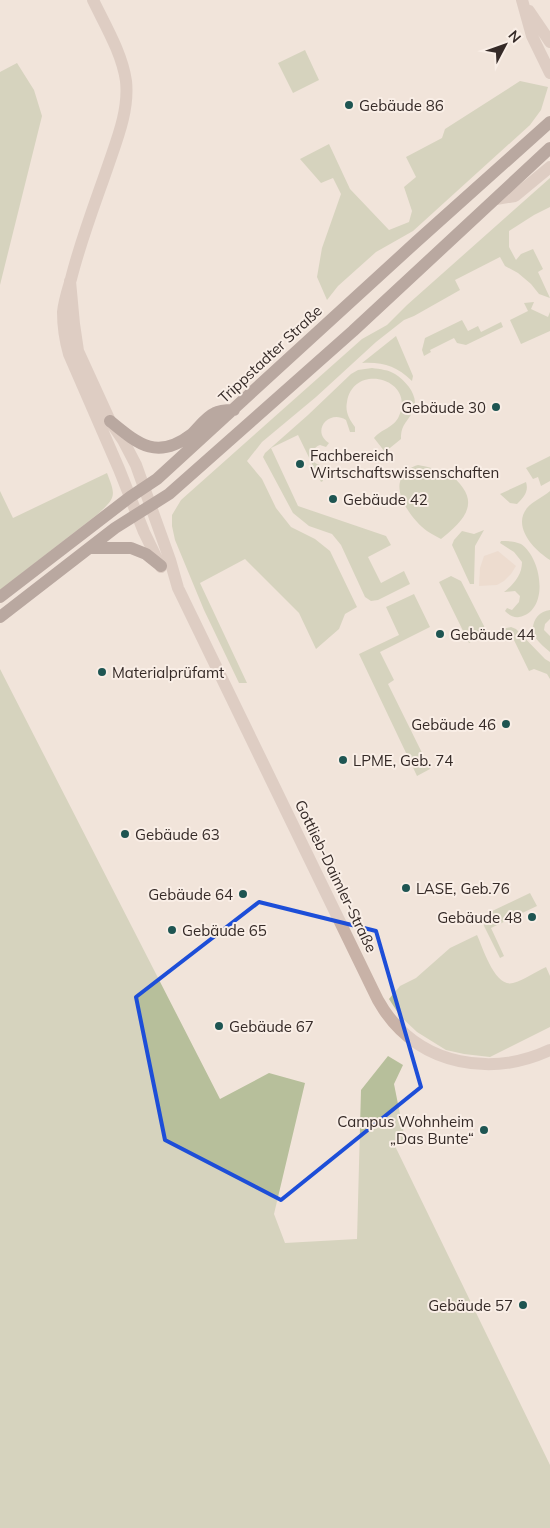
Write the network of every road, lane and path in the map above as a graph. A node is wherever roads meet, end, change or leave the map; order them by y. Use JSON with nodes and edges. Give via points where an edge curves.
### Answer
{"nodes":[{"id":1,"x":93,"y":0,"type":"edge"},
{"id":2,"x":522,"y":0,"type":"edge"},
{"id":3,"x":550,"y":42,"type":"edge"},
{"id":4,"x":550,"y":73,"type":"edge"},
{"id":5,"x":550,"y":122,"type":"edge"},
{"id":6,"x":550,"y":148,"type":"edge"},
{"id":7,"x":550,"y":167,"type":"edge"},
{"id":8,"x":496,"y":199,"type":"junction"},
{"id":9,"x":70,"y":281,"type":"junction"},
{"id":10,"x":234,"y":410,"type":"junction"},
{"id":11,"x":110,"y":421,"type":"junction"},
{"id":12,"x":144,"y":487,"type":"junction"},
{"id":13,"x":130,"y":497,"type":"junction"},
{"id":14,"x":151,"y":506,"type":"junction"},
{"id":15,"x":138,"y":514,"type":"junction"},
{"id":16,"x":90,"y":548,"type":"junction"},
{"id":17,"x":161,"y":566,"type":"junction"},
{"id":18,"x":178,"y":588,"type":"junction"},
{"id":19,"x":0,"y":597,"type":"edge"},
{"id":20,"x":0,"y":617,"type":"edge"},
{"id":21,"x":550,"y":1050,"type":"edge"}],
"edges":[{"from":1,"to":9,"type":"street","name":"Gottlieb-Daimler-Straße","via":[[119,55],[126,92],[119,135]]},
{"from":2,"to":3,"type":"street"},
{"from":2,"to":4,"type":"street","via":[[532,36]]},
{"from":5,"to":10,"type":"main road","name":"Trippstadter Straße"},
{"from":6,"to":8,"type":"main road"},
{"from":7,"to":8,"type":"street","via":[[515,196]]},
{"from":8,"to":14,"type":"main road","via":[[338,344],[169,494]]},
{"from":9,"to":11,"type":"street","name":"Gottlieb-Daimler-Straße","via":[[78,351]]},
{"from":9,"to":13,"type":"street","name":"Gottlieb-Daimler-Straße","via":[[63,310],[69,354]]},
{"from":10,"to":11,"type":"main road","via":[[216,412],[175,445],[163,447],[148,447],[134,441]]},
{"from":10,"to":12,"type":"main road","name":"Trippstadter Straße","via":[[162,475]]},
{"from":11,"to":12,"type":"street","name":"Gottlieb-Daimler-Straße","via":[[124,440]]},
{"from":12,"to":13,"type":"main road","name":"Trippstadter Straße"},
{"from":12,"to":14,"type":"street","name":"Gottlieb-Daimler-Straße"},
{"from":13,"to":15,"type":"street","name":"Gottlieb-Daimler-Straße"},
{"from":13,"to":19,"type":"main road","name":"Trippstadter Straße"},
{"from":14,"to":15,"type":"main road"},
{"from":14,"to":18,"type":"street","name":"Gottlieb-Daimler-Straße"},
{"from":15,"to":16,"type":"main road"},
{"from":15,"to":17,"type":"street","name":"Gottlieb-Daimler-Straße"},
{"from":16,"to":17,"type":"main road","via":[[131,548],[146,554]]},
{"from":16,"to":20,"type":"main road"},
{"from":17,"to":18,"type":"street","name":"Gottlieb-Daimler-Straße"},
{"from":18,"to":21,"type":"street","name":"Gottlieb-Daimler-Straße","via":[[385,1011],[400,1029],[425,1048],[448,1058],[488,1066],[509,1064]]}]}
